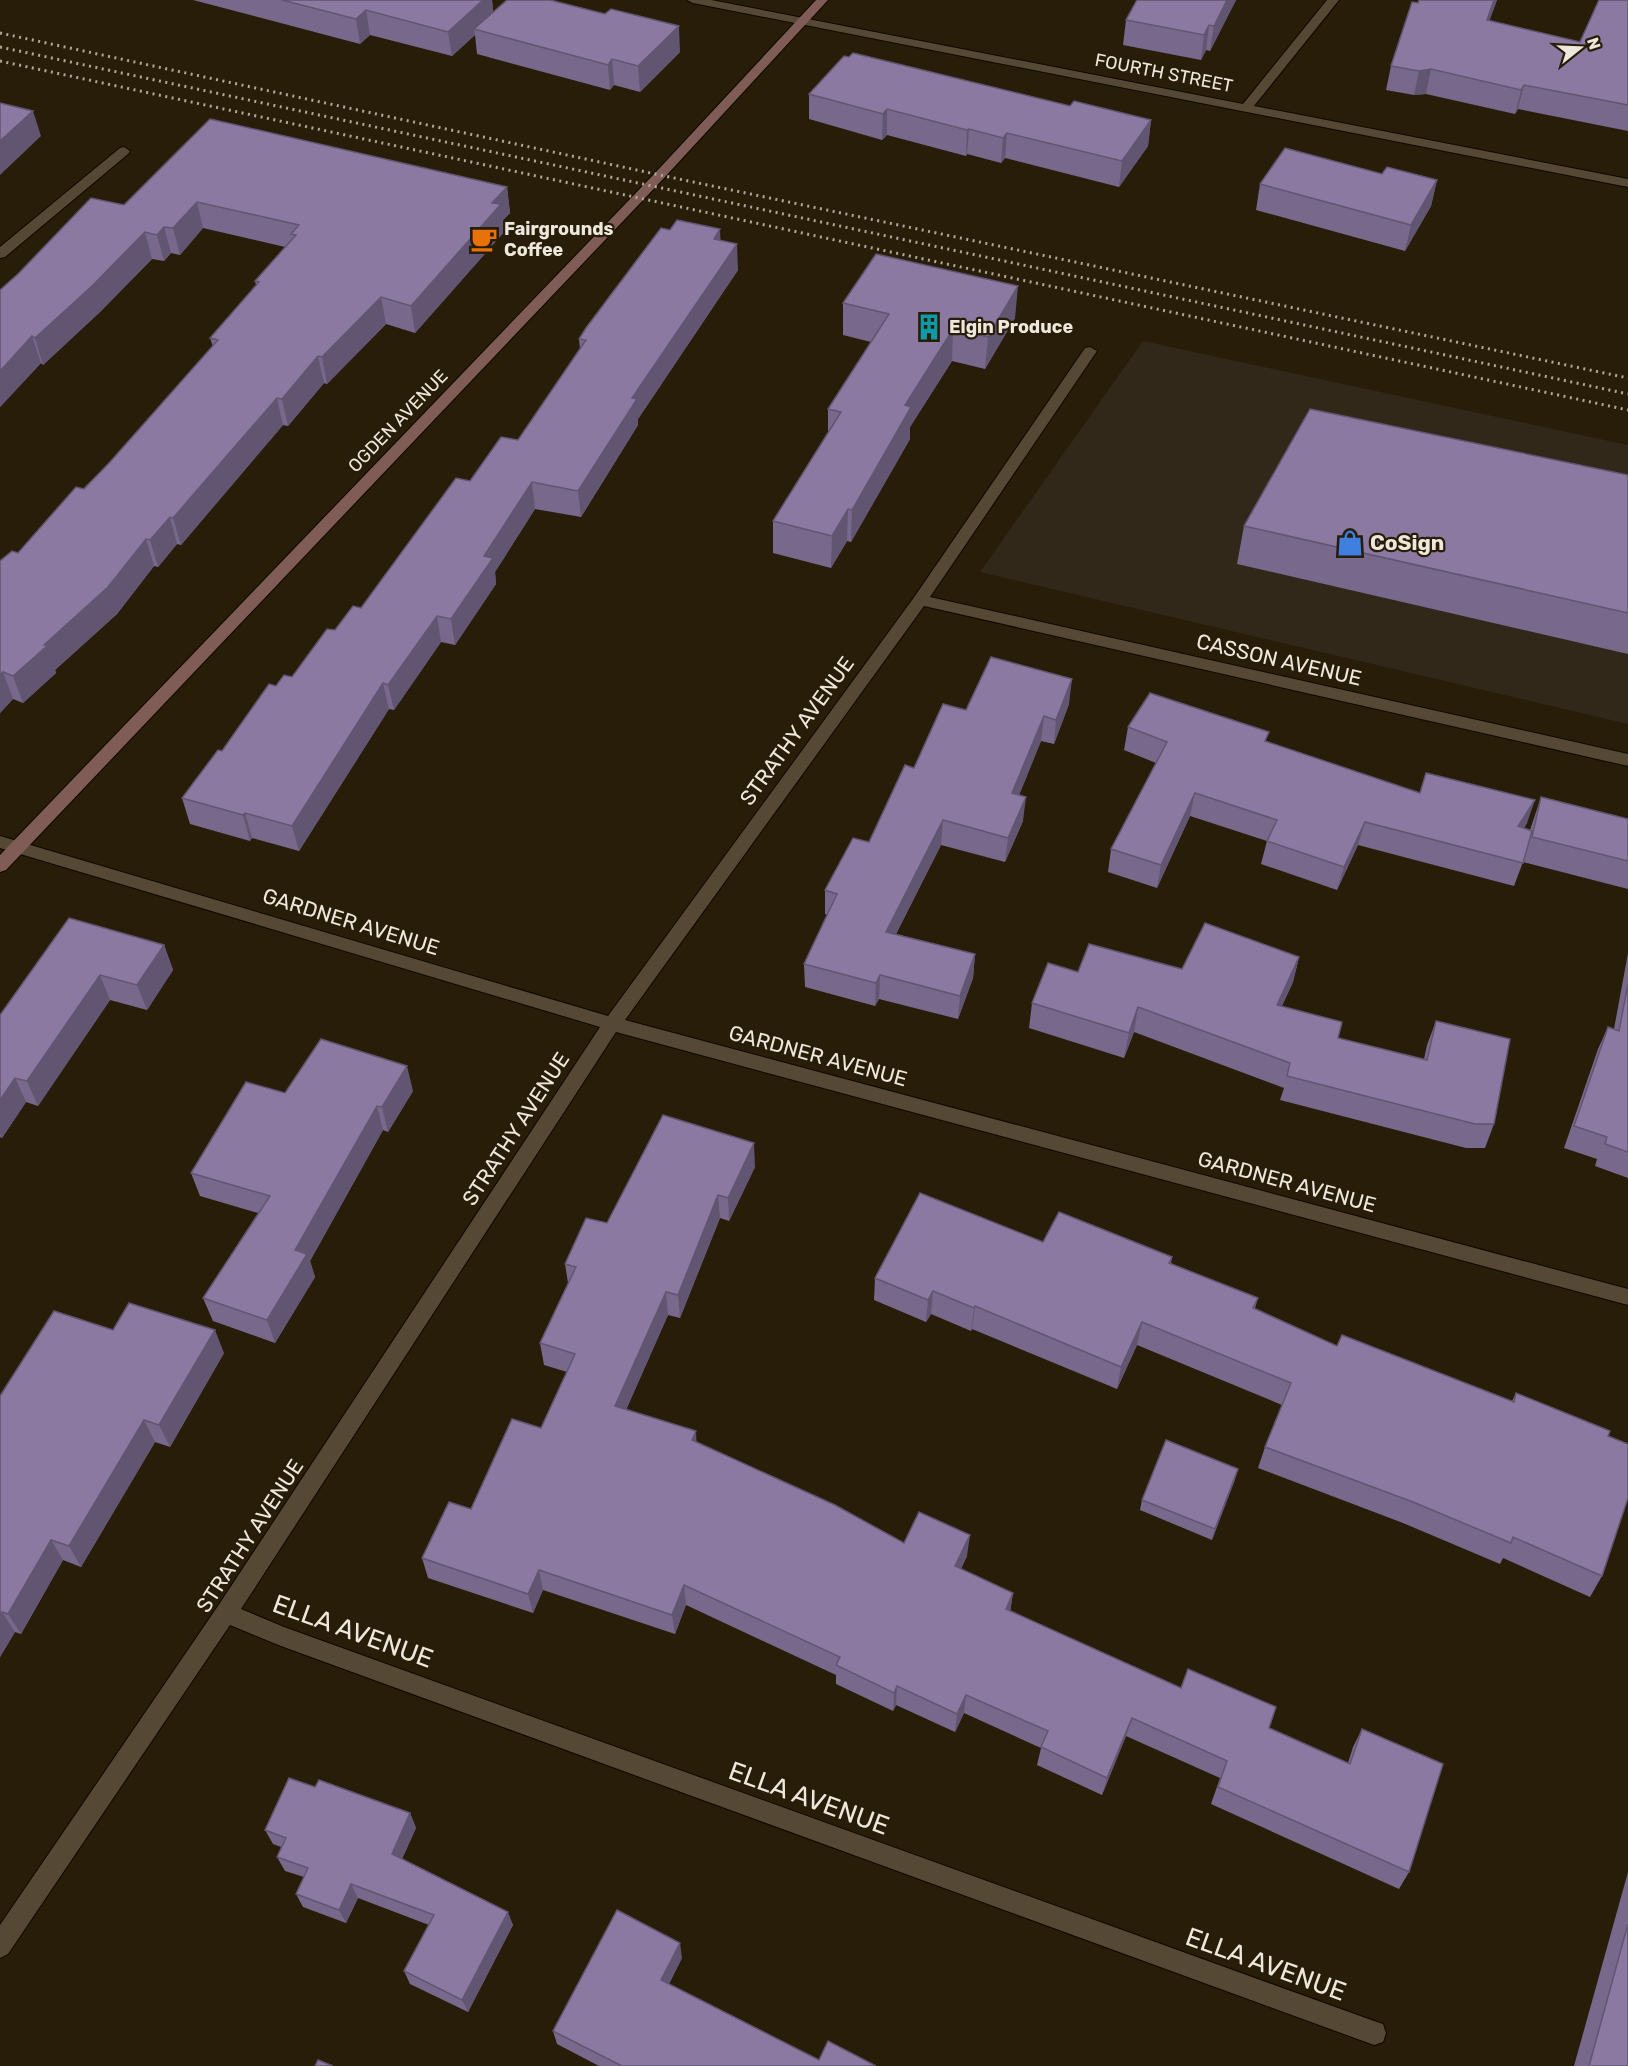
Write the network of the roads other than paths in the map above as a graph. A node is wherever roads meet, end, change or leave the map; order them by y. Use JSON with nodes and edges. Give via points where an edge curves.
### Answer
{"nodes":[{"id":1,"x":693,"y":0,"type":"edge"},
{"id":2,"x":822,"y":0,"type":"edge"},
{"id":3,"x":1333,"y":0,"type":"edge"},
{"id":4,"x":801,"y":21,"type":"junction"},
{"id":5,"x":1247,"y":107,"type":"junction"},
{"id":6,"x":124,"y":152,"type":"dead end"},
{"id":7,"x":1628,"y":183,"type":"edge"},
{"id":8,"x":0,"y":254,"type":"edge"},
{"id":9,"x":1090,"y":351,"type":"dead end"},
{"id":10,"x":920,"y":600,"type":"junction"},
{"id":11,"x":1628,"y":760,"type":"edge"},
{"id":12,"x":9,"y":844,"type":"edge"},
{"id":13,"x":0,"y":866,"type":"edge"},
{"id":14,"x":612,"y":1024,"type":"junction"},
{"id":15,"x":1628,"y":1297,"type":"edge"},
{"id":16,"x":226,"y":1613,"type":"junction"},
{"id":17,"x":0,"y":1946,"type":"edge"},
{"id":18,"x":1374,"y":2033,"type":"dead end"}],
"edges":[{"from":1,"to":4,"type":"street","name":"FOURTH STREET"},
{"from":2,"to":4,"type":"street","name":"OGDEN AVENUE"},
{"from":3,"to":5,"type":"street"},
{"from":4,"to":5,"type":"street","name":"FOURTH STREET"},
{"from":4,"to":12,"type":"street","name":"OGDEN AVENUE","via":[[660,175]]},
{"from":5,"to":7,"type":"street","name":"FOURTH STREET"},
{"from":6,"to":8,"type":"street"},
{"from":9,"to":10,"type":"street","name":"STRATHY AVENUE"},
{"from":10,"to":11,"type":"street","name":"CASSON AVENUE"},
{"from":10,"to":14,"type":"street","name":"STRATHY AVENUE"},
{"from":12,"to":13,"type":"street","name":"OGDEN AVENUE"},
{"from":12,"to":14,"type":"street","name":"GARDNER AVENUE"},
{"from":14,"to":15,"type":"street","name":"GARDNER AVENUE"},
{"from":14,"to":16,"type":"street","name":"STRATHY AVENUE"},
{"from":16,"to":17,"type":"street","name":"STRATHY AVENUE"},
{"from":16,"to":18,"type":"street","name":"ELLA AVENUE"}]}
